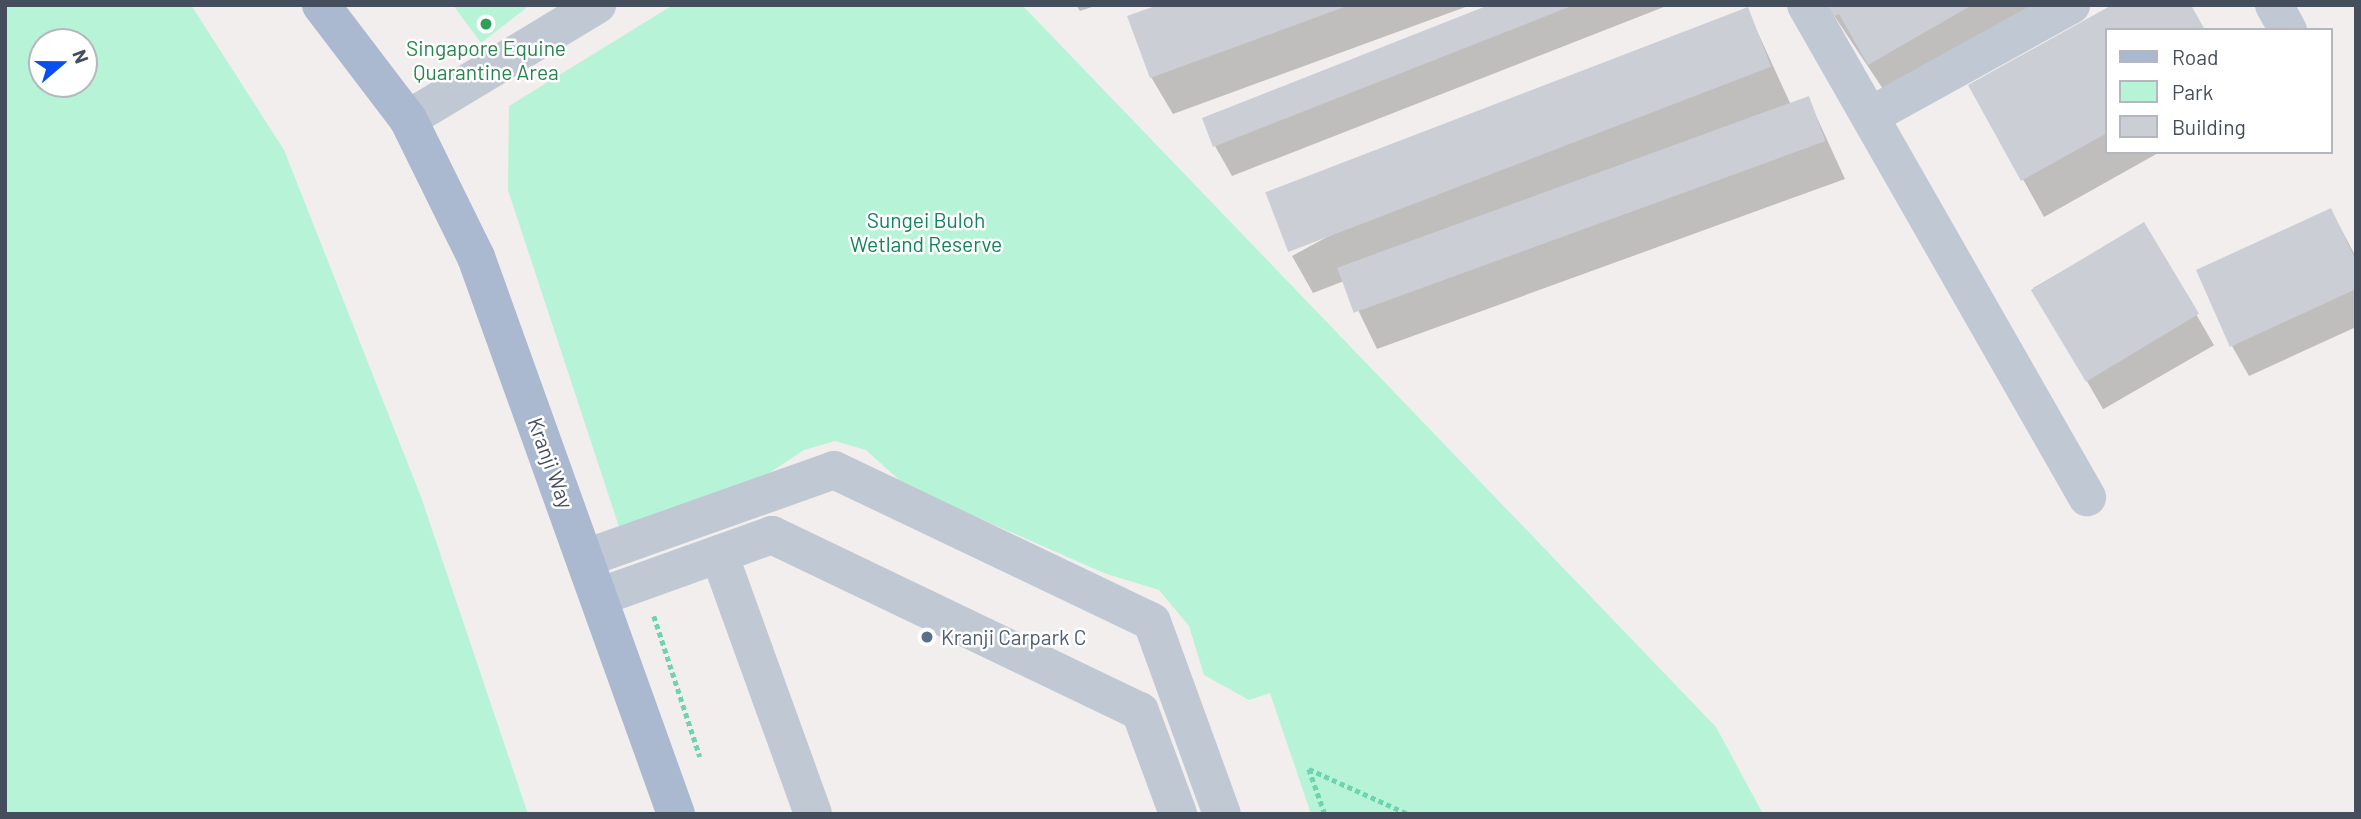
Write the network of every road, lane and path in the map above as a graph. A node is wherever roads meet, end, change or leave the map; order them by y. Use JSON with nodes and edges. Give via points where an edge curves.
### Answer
{"nodes":[{"id":1,"x":321,"y":5,"type":"edge"},
{"id":2,"x":597,"y":5,"type":"edge"},
{"id":3,"x":1806,"y":5,"type":"edge"},
{"id":4,"x":2071,"y":5,"type":"edge"},
{"id":5,"x":2274,"y":5,"type":"edge"},
{"id":6,"x":2287,"y":28,"type":"edge"},
{"id":7,"x":1870,"y":116,"type":"junction"},
{"id":8,"x":408,"y":119,"type":"junction"},
{"id":9,"x":2087,"y":497,"type":"dead end"},
{"id":10,"x":719,"y":554,"type":"junction"},
{"id":11,"x":586,"y":558,"type":"junction"},
{"id":12,"x":643,"y":582,"type":"junction"},
{"id":13,"x":599,"y":597,"type":"junction"},
{"id":14,"x":702,"y":762,"type":"dead end"},
{"id":15,"x":676,"y":814,"type":"edge"},
{"id":16,"x":813,"y":814,"type":"edge"},
{"id":17,"x":1178,"y":814,"type":"edge"},
{"id":18,"x":1222,"y":814,"type":"edge"},
{"id":19,"x":1325,"y":814,"type":"edge"},
{"id":20,"x":1408,"y":814,"type":"edge"}],
"edges":[{"from":1,"to":8,"type":"main road","name":"Kranji Way"},
{"from":2,"to":8,"type":"street"},
{"from":3,"to":7,"type":"street"},
{"from":4,"to":7,"type":"street"},
{"from":5,"to":6,"type":"street"},
{"from":7,"to":9,"type":"street"},
{"from":8,"to":11,"type":"main road","name":"Kranji Way","via":[[476,257]]},
{"from":10,"to":12,"type":"street"},
{"from":10,"to":16,"type":"street"},
{"from":10,"to":17,"type":"street","via":[[772,535],[1140,711]]},
{"from":11,"to":13,"type":"main road","name":"Kranji Way"},
{"from":11,"to":18,"type":"street","via":[[834,470],[1152,622]]},
{"from":12,"to":13,"type":"street"},
{"from":12,"to":14,"type":"path"},
{"from":13,"to":15,"type":"main road","name":"Kranji Way"},
{"from":19,"to":20,"type":"path","via":[[1309,769]]}]}
